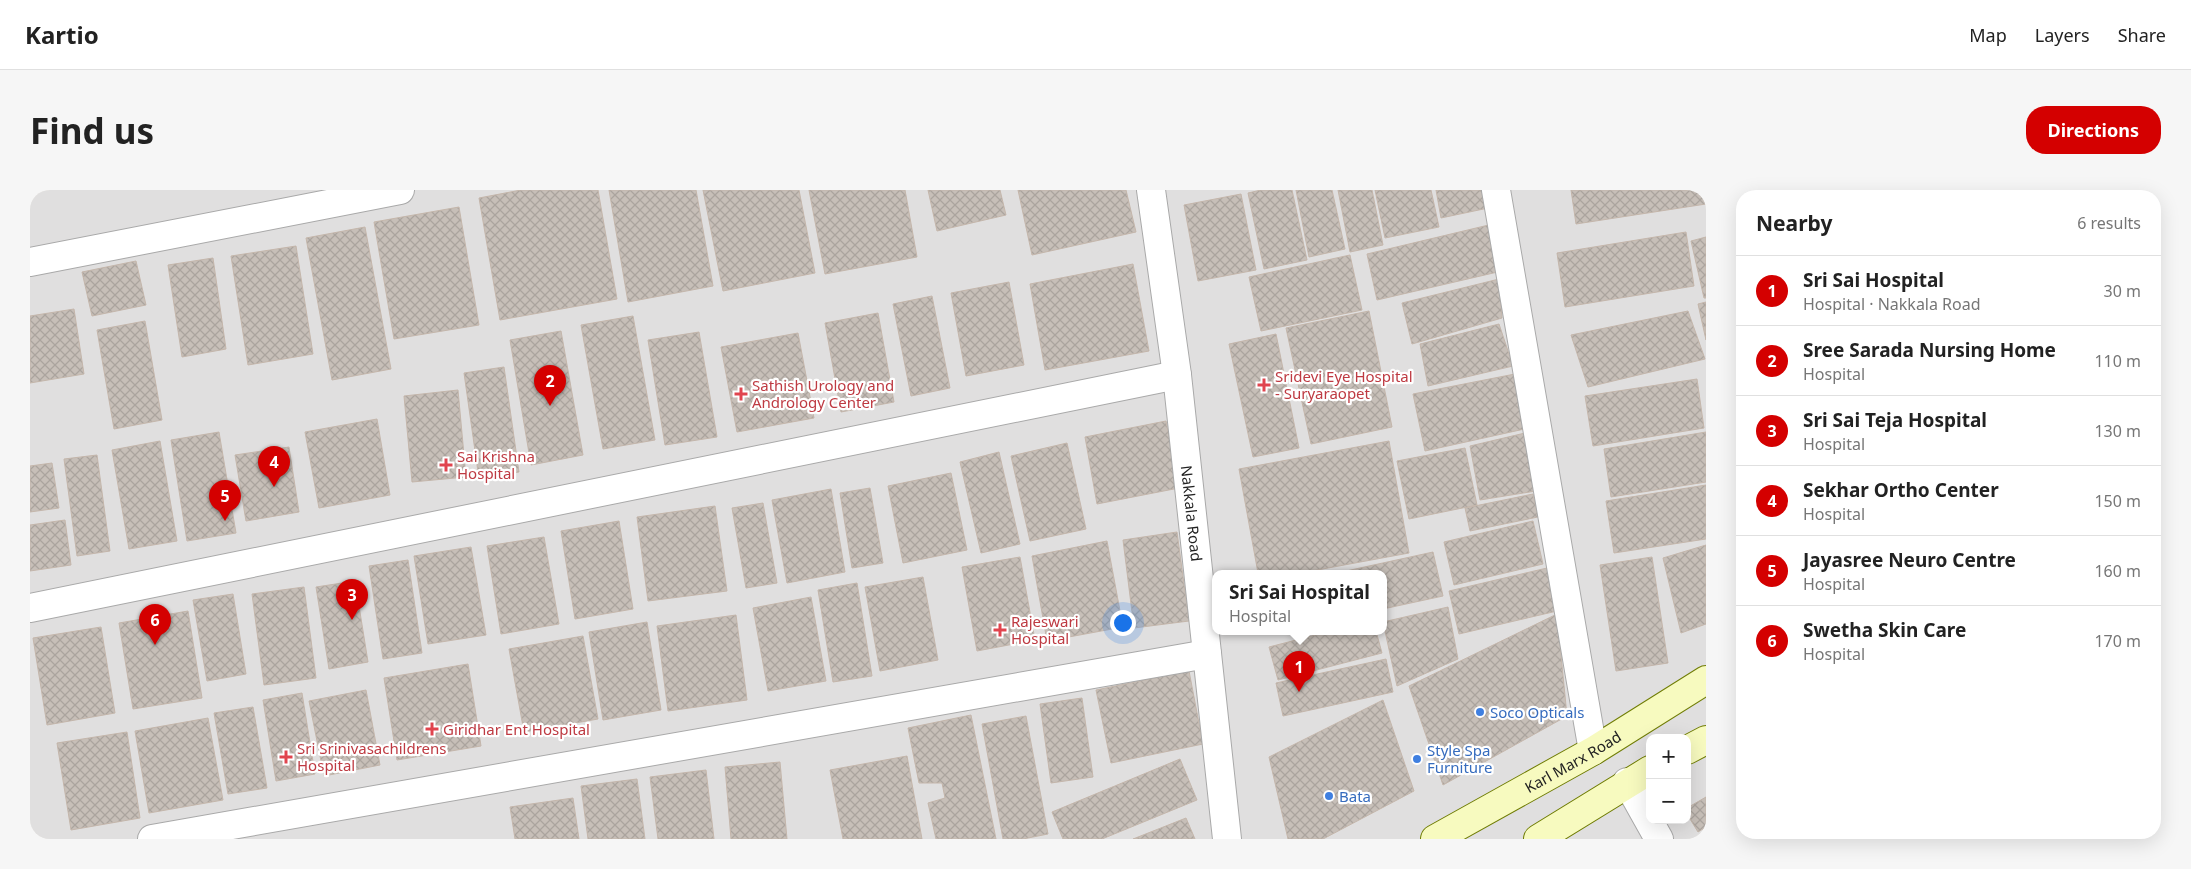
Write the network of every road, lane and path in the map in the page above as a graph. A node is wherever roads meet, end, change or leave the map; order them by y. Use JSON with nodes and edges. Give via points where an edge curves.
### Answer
{"nodes":[{"id":1,"x":400,"y":190,"type":"edge"},
{"id":2,"x":1150,"y":190,"type":"edge"},
{"id":3,"x":1496,"y":190,"type":"edge"},
{"id":4,"x":30,"y":262,"type":"edge"},
{"id":5,"x":1177,"y":375,"type":"junction"},
{"id":6,"x":30,"y":608,"type":"edge"},
{"id":7,"x":1207,"y":654,"type":"junction"},
{"id":8,"x":1706,"y":680,"type":"edge"},
{"id":9,"x":1706,"y":740,"type":"edge"},
{"id":10,"x":1691,"y":748,"type":"edge"},
{"id":11,"x":1593,"y":751,"type":"junction"},
{"id":12,"x":1639,"y":776,"type":"edge"},
{"id":13,"x":152,"y":839,"type":"edge"},
{"id":14,"x":1227,"y":839,"type":"edge"},
{"id":15,"x":1435,"y":839,"type":"edge"},
{"id":16,"x":1538,"y":839,"type":"edge"},
{"id":17,"x":1659,"y":839,"type":"edge"}],
"edges":[{"from":1,"to":4,"type":"street"},
{"from":2,"to":5,"type":"street","name":"Nakkala Road"},
{"from":3,"to":11,"type":"street"},
{"from":5,"to":6,"type":"street"},
{"from":5,"to":7,"type":"street","name":"Nakkala Road"},
{"from":7,"to":13,"type":"street"},
{"from":7,"to":14,"type":"street","name":"Nakkala Road"},
{"from":8,"to":11,"type":"main road","name":"Karl Marx Road"},
{"from":9,"to":10,"type":"main road"},
{"from":11,"to":15,"type":"main road","name":"Karl Marx Road"},
{"from":12,"to":16,"type":"main road"},
{"from":12,"to":17,"type":"street"}]}
